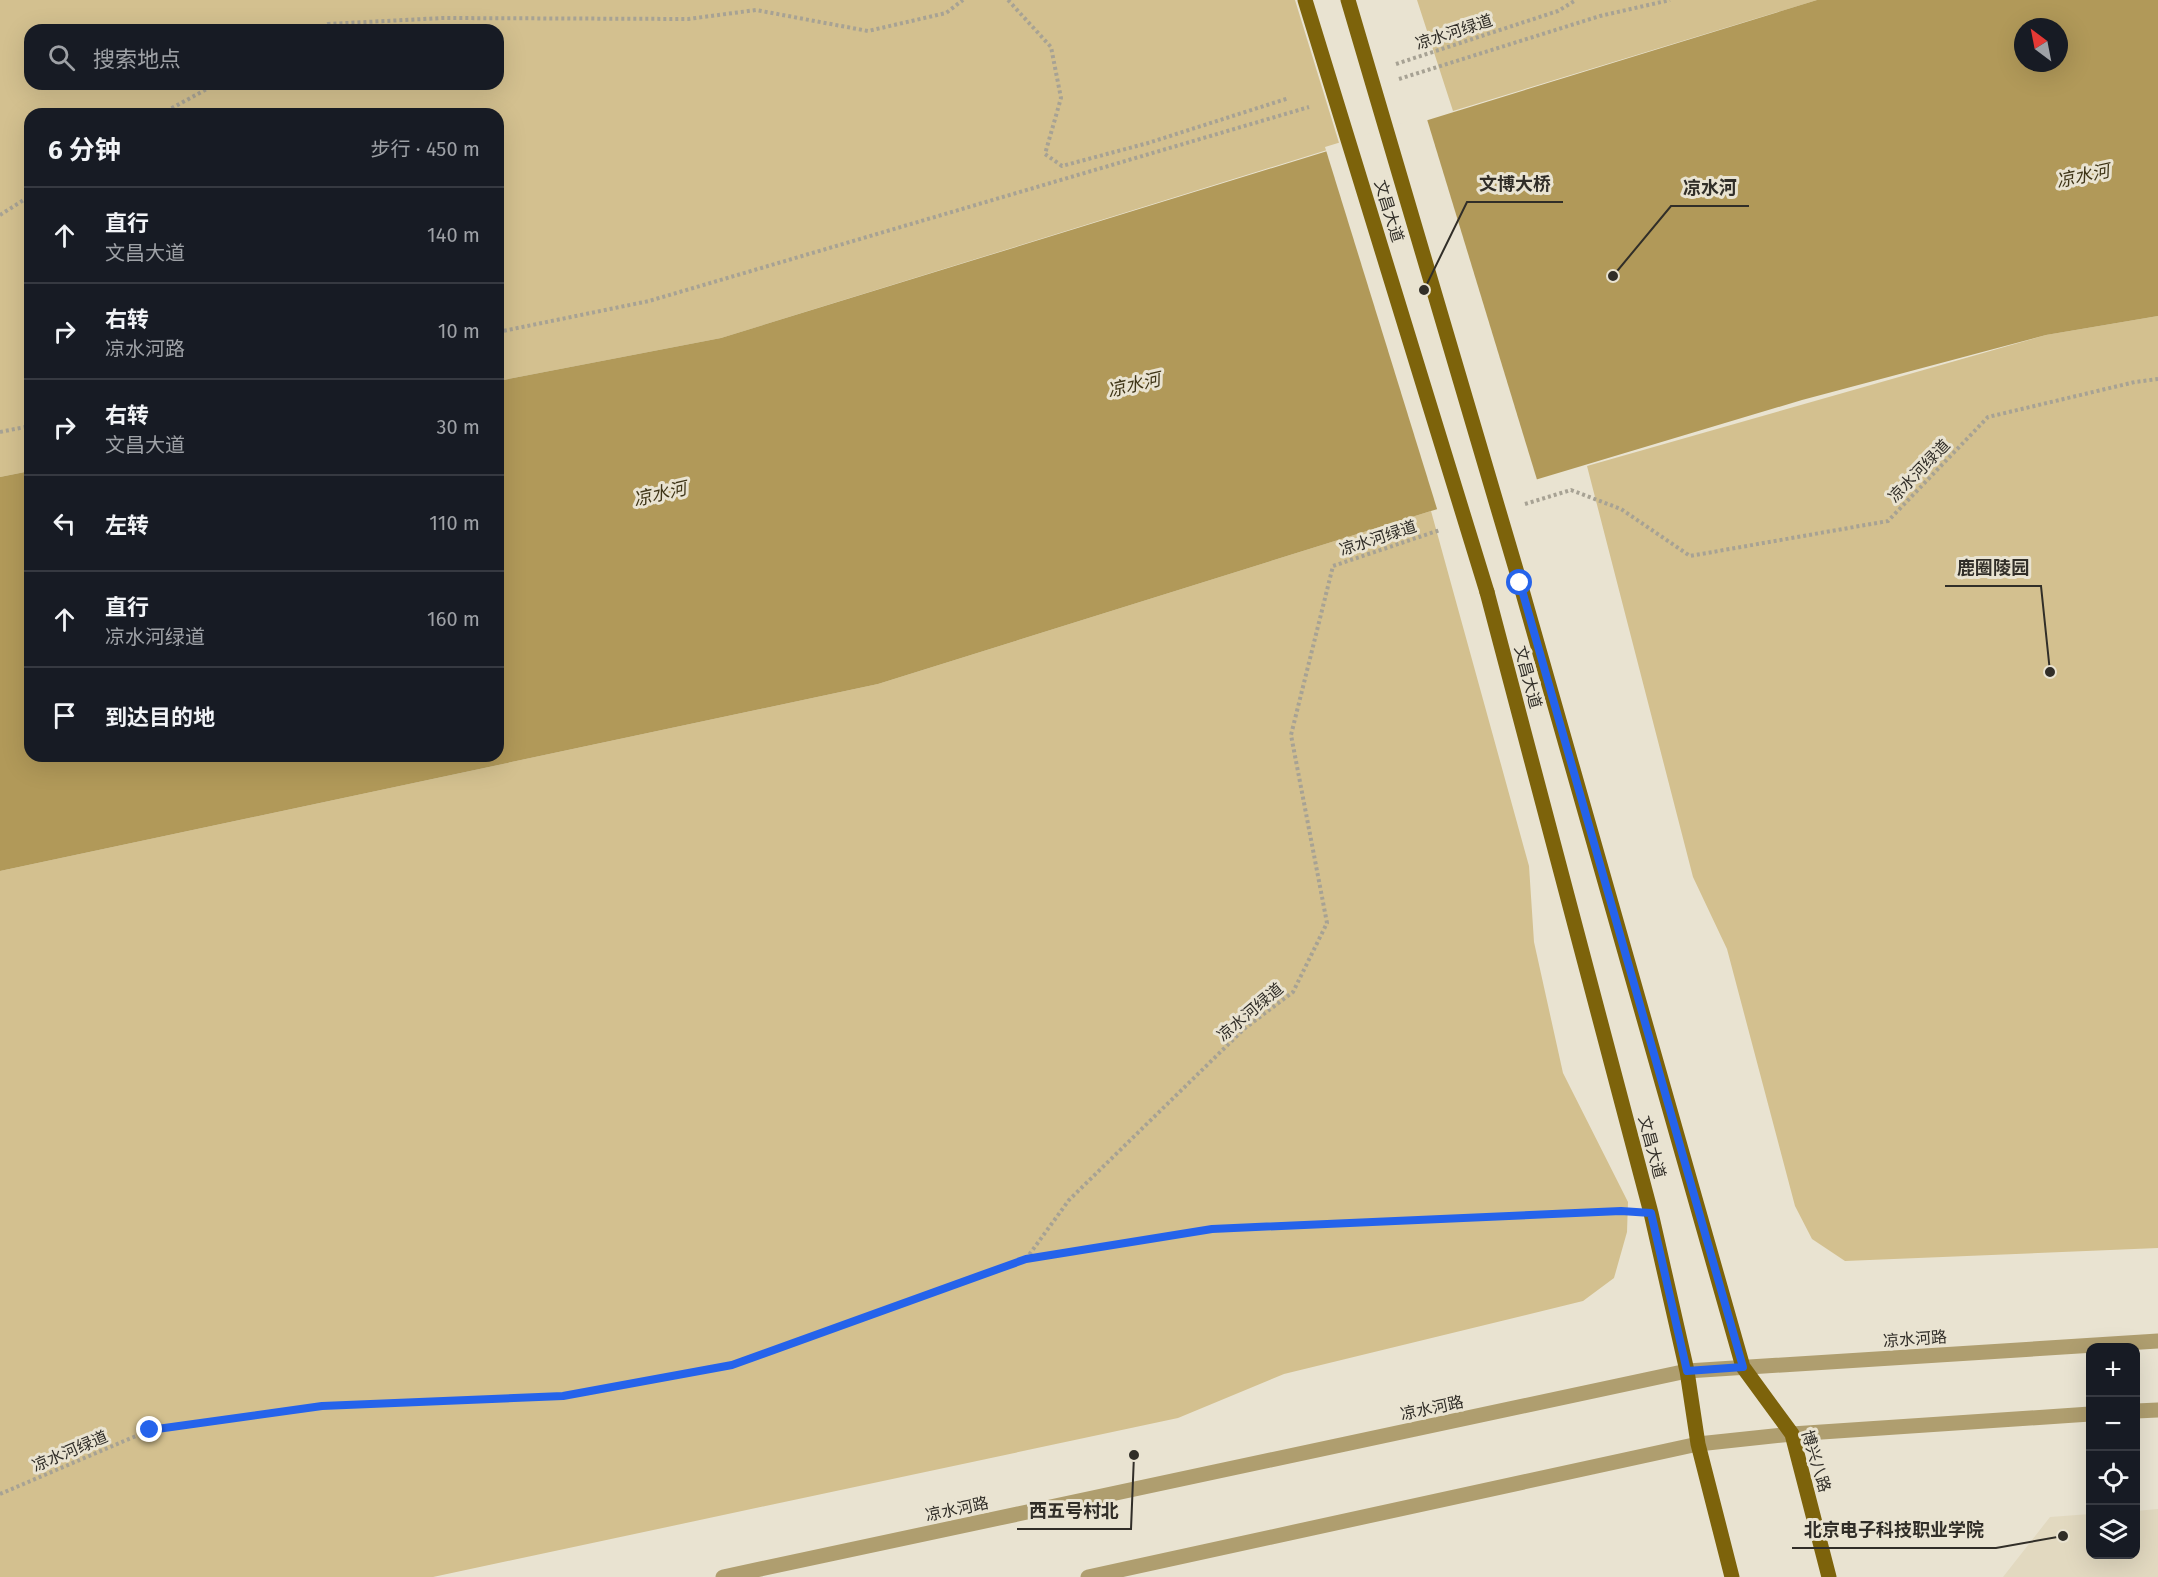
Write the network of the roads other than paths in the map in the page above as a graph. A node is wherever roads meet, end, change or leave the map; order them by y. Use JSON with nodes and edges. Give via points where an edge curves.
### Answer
{"nodes":[{"id":1,"x":1305,"y":0,"type":"edge"},
{"id":2,"x":1348,"y":0,"type":"edge"},
{"id":3,"x":2158,"y":1341,"type":"edge"},
{"id":4,"x":1743,"y":1367,"type":"junction"},
{"id":5,"x":1687,"y":1371,"type":"junction"},
{"id":6,"x":2158,"y":1410,"type":"edge"},
{"id":7,"x":2140,"y":1411,"type":"edge"},
{"id":8,"x":2086,"y":1414,"type":"edge"},
{"id":9,"x":1792,"y":1434,"type":"junction"},
{"id":10,"x":1698,"y":1444,"type":"junction"},
{"id":11,"x":723,"y":1577,"type":"edge"},
{"id":12,"x":1088,"y":1577,"type":"edge"},
{"id":13,"x":1732,"y":1577,"type":"edge"},
{"id":14,"x":1830,"y":1577,"type":"edge"}],
"edges":[{"from":1,"to":5,"type":"main road","name":"文昌大道","bridge":true,"via":[[1487,592],[1651,1213]]},
{"from":2,"to":4,"type":"main road","name":"文昌大道","bridge":true,"via":[[1520,583]]},
{"from":3,"to":4,"type":"street","name":"凉水河路"},
{"from":4,"to":5,"type":"street","name":"凉水河路"},
{"from":4,"to":9,"type":"main road","name":"博兴八路"},
{"from":5,"to":10,"type":"main road"},
{"from":5,"to":11,"type":"street","name":"凉水河路"},
{"from":6,"to":7,"type":"street"},
{"from":8,"to":9,"type":"street"},
{"from":9,"to":10,"type":"street"},
{"from":9,"to":14,"type":"main road","name":"博兴八路"},
{"from":10,"to":12,"type":"street"},
{"from":10,"to":13,"type":"main road"}]}
